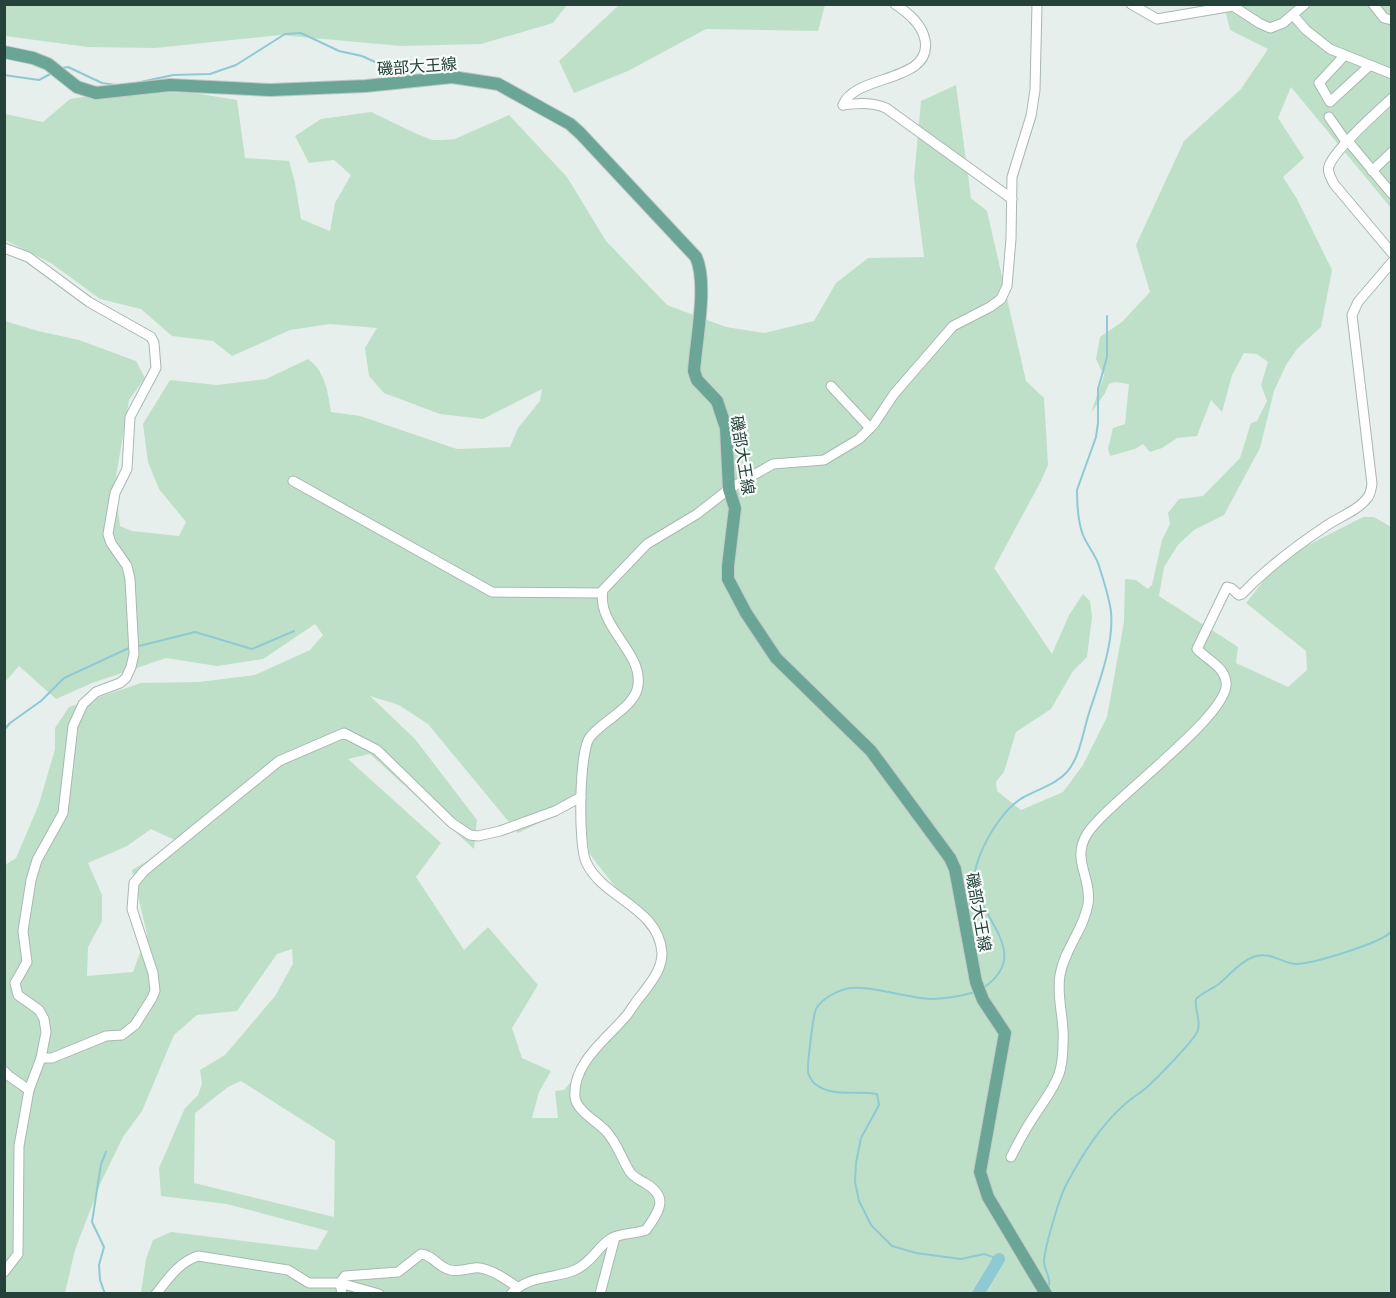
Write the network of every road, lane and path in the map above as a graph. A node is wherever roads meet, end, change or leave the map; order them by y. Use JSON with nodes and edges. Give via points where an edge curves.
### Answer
{"nodes":[{"id":1,"x":896,"y":4,"type":"edge"},
{"id":2,"x":1036,"y":4,"type":"edge"},
{"id":3,"x":1131,"y":4,"type":"edge"},
{"id":4,"x":1305,"y":4,"type":"edge"},
{"id":5,"x":1373,"y":4,"type":"edge"},
{"id":6,"x":1293,"y":15,"type":"junction"},
{"id":7,"x":1392,"y":20,"type":"edge"},
{"id":8,"x":4,"y":52,"type":"edge"},
{"id":9,"x":1344,"y":56,"type":"junction"},
{"id":10,"x":1369,"y":66,"type":"junction"},
{"id":11,"x":1392,"y":74,"type":"edge"},
{"id":12,"x":1392,"y":98,"type":"edge"},
{"id":13,"x":1329,"y":117,"type":"dead end"},
{"id":14,"x":1347,"y":142,"type":"junction"},
{"id":15,"x":1392,"y":152,"type":"edge"},
{"id":16,"x":1372,"y":171,"type":"junction"},
{"id":17,"x":1392,"y":194,"type":"edge"},
{"id":18,"x":1012,"y":199,"type":"junction"},
{"id":19,"x":4,"y":248,"type":"edge"},
{"id":20,"x":1392,"y":253,"type":"edge"},
{"id":21,"x":1392,"y":262,"type":"edge"},
{"id":22,"x":831,"y":386,"type":"dead end"},
{"id":23,"x":870,"y":428,"type":"junction"},
{"id":24,"x":293,"y":481,"type":"dead end"},
{"id":25,"x":729,"y":489,"type":"junction"},
{"id":26,"x":603,"y":593,"type":"junction"},
{"id":27,"x":581,"y":797,"type":"junction"},
{"id":28,"x":41,"y":1058,"type":"junction"},
{"id":29,"x":4,"y":1071,"type":"edge"},
{"id":30,"x":29,"y":1090,"type":"junction"},
{"id":31,"x":1011,"y":1157,"type":"dead end"},
{"id":32,"x":615,"y":1237,"type":"junction"},
{"id":33,"x":4,"y":1272,"type":"edge"},
{"id":34,"x":340,"y":1283,"type":"junction"},
{"id":35,"x":514,"y":1290,"type":"edge"},
{"id":36,"x":1045,"y":1291,"type":"edge"},
{"id":37,"x":156,"y":1293,"type":"edge"},
{"id":38,"x":342,"y":1293,"type":"edge"},
{"id":39,"x":379,"y":1293,"type":"edge"},
{"id":40,"x":600,"y":1293,"type":"edge"}],
"edges":[{"from":1,"to":18,"type":"street","via":[[924,34],[926,46],[921,60],[899,75],[856,90],[843,105],[861,103],[886,108]]},
{"from":2,"to":18,"type":"street","via":[[1035,90],[1012,177]]},
{"from":3,"to":6,"type":"street","via":[[1157,19],[1233,6],[1270,28]]},
{"from":4,"to":6,"type":"street"},
{"from":5,"to":7,"type":"street","via":[[1384,18]]},
{"from":6,"to":9,"type":"street","via":[[1322,44]]},
{"from":8,"to":25,"type":"main road","name":"磯部大王線","via":[[33,58],[77,87],[96,93],[170,85],[270,90],[366,86],[452,77],[498,84],[570,124],[696,257],[701,267],[694,371],[717,401],[726,428]]},
{"from":9,"to":10,"type":"street"},
{"from":9,"to":10,"type":"street","via":[[1319,83],[1330,102]]},
{"from":10,"to":11,"type":"street"},
{"from":12,"to":14,"type":"street"},
{"from":13,"to":14,"type":"street"},
{"from":14,"to":16,"type":"street"},
{"from":14,"to":20,"type":"street","via":[[1329,166],[1329,174]]},
{"from":15,"to":16,"type":"street"},
{"from":16,"to":17,"type":"street"},
{"from":18,"to":23,"type":"street","via":[[1007,286],[1000,299],[953,326]]},
{"from":19,"to":28,"type":"street","via":[[28,257],[89,302],[151,338],[156,368],[130,417],[127,469],[115,493],[108,534],[127,566],[130,579],[134,654],[131,667],[120,683],[96,692],[83,704],[73,726],[63,813],[37,860],[31,880],[23,931],[27,962],[15,983],[18,995],[39,1010],[44,1019]]},
{"from":21,"to":31,"type":"street","via":[[1358,302],[1352,315],[1372,484],[1369,496],[1303,542],[1242,594],[1227,587],[1197,649],[1225,676],[1227,687],[1219,703],[1085,838],[1080,857],[1089,898],[1060,973],[1058,990],[1064,1040],[1059,1074]]},
{"from":22,"to":23,"type":"street"},
{"from":23,"to":25,"type":"street","via":[[860,439],[824,460],[773,464]]},
{"from":24,"to":26,"type":"street","via":[[492,592]]},
{"from":25,"to":26,"type":"street","via":[[647,544]]},
{"from":25,"to":36,"type":"main road","name":"磯部大王線","via":[[735,508],[728,579],[746,612],[776,658],[871,751],[950,858],[958,878],[979,991],[1005,1033],[980,1172],[988,1197]]},
{"from":26,"to":27,"type":"street","via":[[604,611],[637,672],[638,687],[629,704],[588,739]]},
{"from":27,"to":28,"type":"street","via":[[555,811],[477,837],[452,823],[377,750],[344,733],[279,761],[134,883],[132,909],[155,991],[135,1025],[122,1035],[106,1036],[52,1058]]},
{"from":27,"to":32,"type":"street","via":[[581,843],[586,862],[599,880],[634,906],[656,930],[662,952],[654,979],[591,1054],[575,1087],[576,1103],[615,1142],[631,1173],[660,1195],[658,1209],[646,1230]]},
{"from":28,"to":30,"type":"street"},
{"from":29,"to":30,"type":"street"},
{"from":30,"to":33,"type":"street","via":[[19,1146],[18,1254]]},
{"from":32,"to":35,"type":"street","via":[[582,1267],[539,1278]]},
{"from":32,"to":40,"type":"street"},
{"from":34,"to":35,"type":"street","via":[[350,1275],[398,1272],[424,1254],[448,1269],[483,1269]]},
{"from":34,"to":37,"type":"street","via":[[309,1283],[288,1270],[198,1256],[178,1268]]},
{"from":34,"to":38,"type":"street"},
{"from":34,"to":39,"type":"street"}]}
